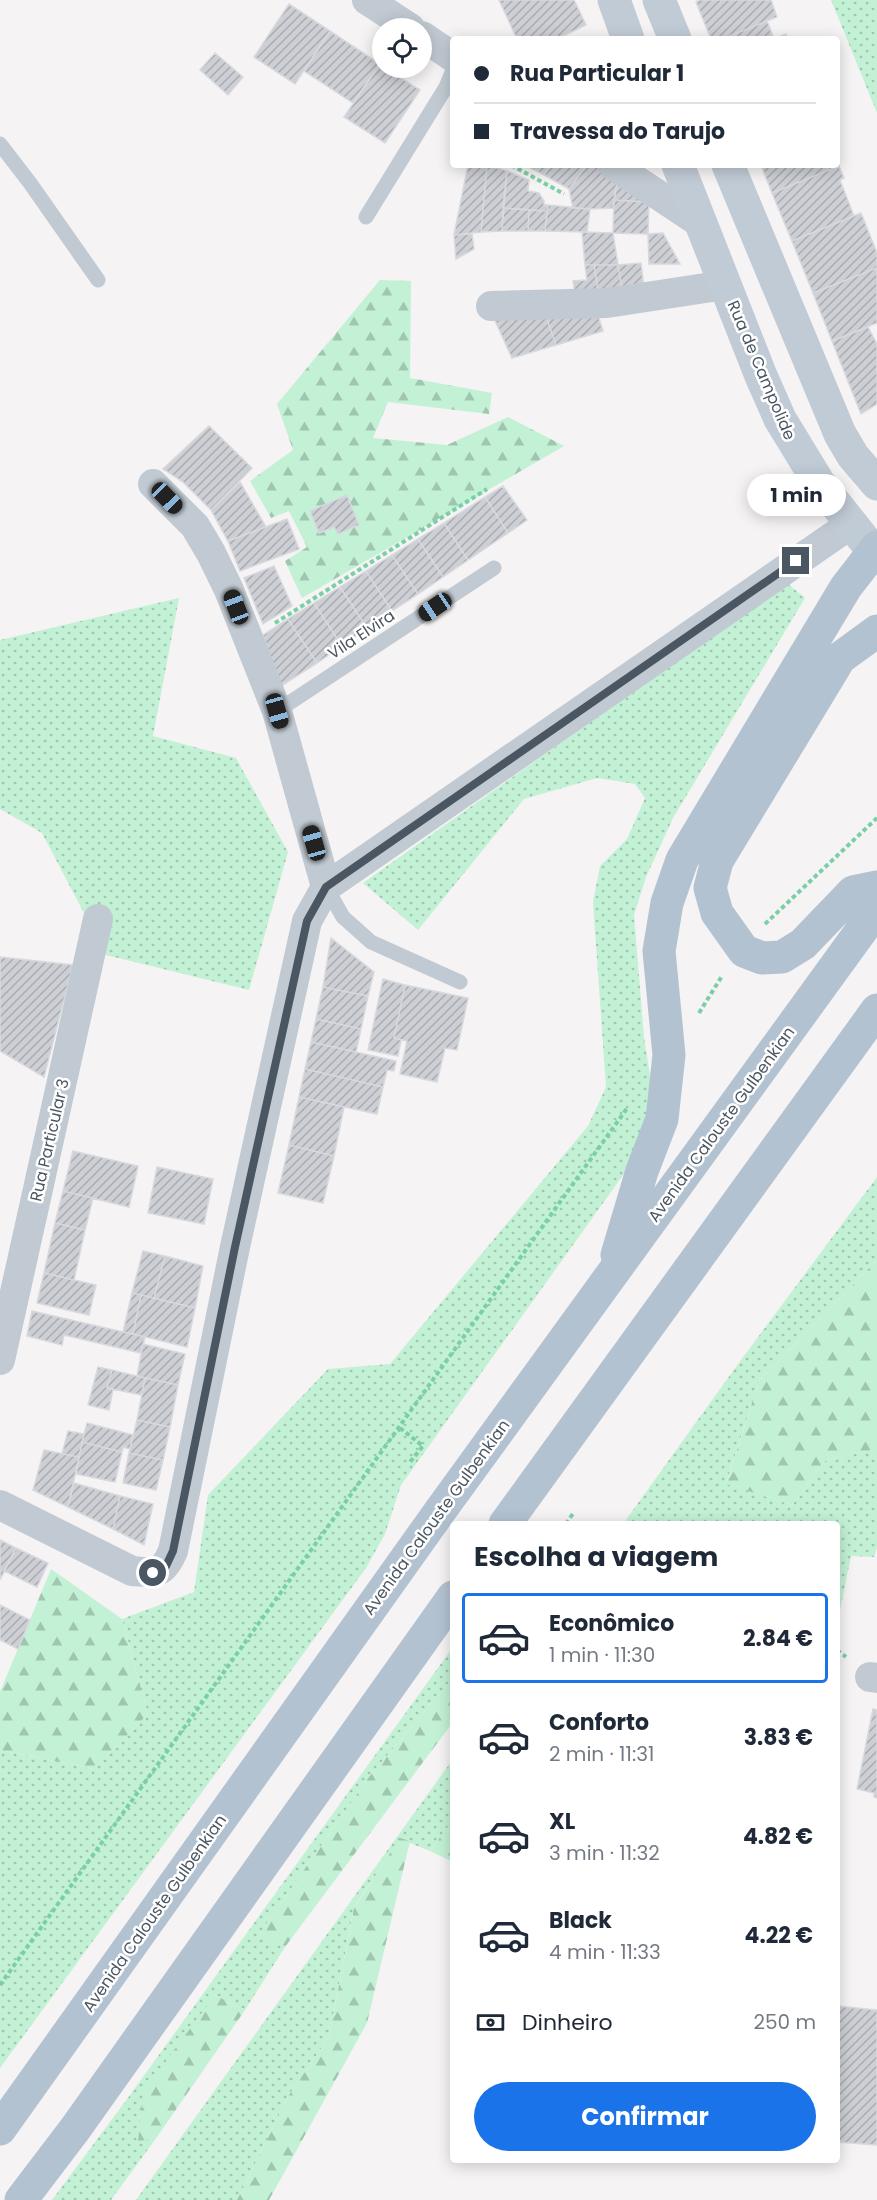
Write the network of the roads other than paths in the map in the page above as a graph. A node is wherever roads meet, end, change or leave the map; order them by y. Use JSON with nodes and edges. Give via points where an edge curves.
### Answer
{"nodes":[{"id":1,"x":367,"y":0,"type":"edge"},
{"id":2,"x":614,"y":0,"type":"edge"},
{"id":3,"x":659,"y":0,"type":"edge"},
{"id":4,"x":395,"y":18,"type":"edge"},
{"id":5,"x":627,"y":36,"type":"edge"},
{"id":6,"x":674,"y":36,"type":"edge"},
{"id":7,"x":432,"y":43,"type":"edge"},
{"id":8,"x":450,"y":55,"type":"edge"},
{"id":9,"x":450,"y":77,"type":"edge"},
{"id":10,"x":0,"y":144,"type":"edge"},
{"id":11,"x":618,"y":168,"type":"edge"},
{"id":12,"x":679,"y":168,"type":"edge"},
{"id":13,"x":729,"y":168,"type":"edge"},
{"id":14,"x":366,"y":217,"type":"dead end"},
{"id":15,"x":702,"y":224,"type":"junction"},
{"id":16,"x":98,"y":280,"type":"dead end"},
{"id":17,"x":725,"y":285,"type":"junction"},
{"id":18,"x":491,"y":306,"type":"dead end"},
{"id":19,"x":865,"y":462,"type":"edge"},
{"id":20,"x":153,"y":484,"type":"dead end"},
{"id":21,"x":877,"y":484,"type":"edge"},
{"id":22,"x":851,"y":524,"type":"junction"},
{"id":23,"x":876,"y":551,"type":"edge"},
{"id":24,"x":494,"y":568,"type":"dead end"},
{"id":25,"x":877,"y":631,"type":"edge"},
{"id":26,"x":277,"y":711,"type":"junction"},
{"id":27,"x":326,"y":887,"type":"junction"},
{"id":28,"x":877,"y":887,"type":"edge"},
{"id":29,"x":877,"y":909,"type":"edge"},
{"id":30,"x":98,"y":920,"type":"dead end"},
{"id":31,"x":460,"y":982,"type":"dead end"},
{"id":32,"x":877,"y":1010,"type":"edge"},
{"id":33,"x":610,"y":1278,"type":"junction"},
{"id":34,"x":0,"y":1360,"type":"edge"},
{"id":35,"x":0,"y":1505,"type":"edge"},
{"id":36,"x":507,"y":1521,"type":"edge"},
{"id":37,"x":450,"y":1601,"type":"edge"},
{"id":38,"x":0,"y":2129,"type":"edge"},
{"id":39,"x":21,"y":2200,"type":"edge"}],
"edges":[{"from":1,"to":4,"type":"street"},
{"from":2,"to":5,"type":"main road"},
{"from":3,"to":6,"type":"main road"},
{"from":7,"to":8,"type":"street"},
{"from":9,"to":14,"type":"lane"},
{"from":10,"to":16,"type":"lane"},
{"from":11,"to":15,"type":"street"},
{"from":12,"to":15,"type":"main road","name":"Rua de Campolide"},
{"from":13,"to":19,"type":"main road","via":[[840,434]]},
{"from":15,"to":17,"type":"main road","name":"Rua de Campolide"},
{"from":17,"to":18,"type":"street","via":[[607,303]]},
{"from":17,"to":22,"type":"main road","name":"Rua de Campolide","via":[[780,419],[819,483]]},
{"from":19,"to":21,"type":"main road"},
{"from":20,"to":26,"type":"street","via":[[195,526],[212,553]]},
{"from":22,"to":23,"type":"main road","name":"Rua de Campolide"},
{"from":22,"to":27,"type":"street"},
{"from":23,"to":33,"type":"main road","via":[[846,587],[682,860],[667,903],[659,951],[669,1055],[662,1119]]},
{"from":24,"to":26,"type":"lane","name":"Vila Elvira"},
{"from":25,"to":28,"type":"main road","via":[[840,658],[717,861],[710,888],[717,913],[744,951],[762,958],[782,957],[803,944],[853,892]]},
{"from":26,"to":27,"type":"street"},
{"from":27,"to":31,"type":"lane","via":[[344,917],[371,942]]},
{"from":27,"to":35,"type":"street","via":[[307,921],[232,1259],[173,1551],[166,1566],[153,1573],[132,1571]]},
{"from":29,"to":33,"type":"main road","name":"Avenida Calouste Gulbenkian"},
{"from":30,"to":34,"type":"street","name":"Rua Particular 3"},
{"from":32,"to":36,"type":"main road"},
{"from":33,"to":38,"type":"main road","name":"Avenida Calouste Gulbenkian"},
{"from":37,"to":39,"type":"main road"}]}
